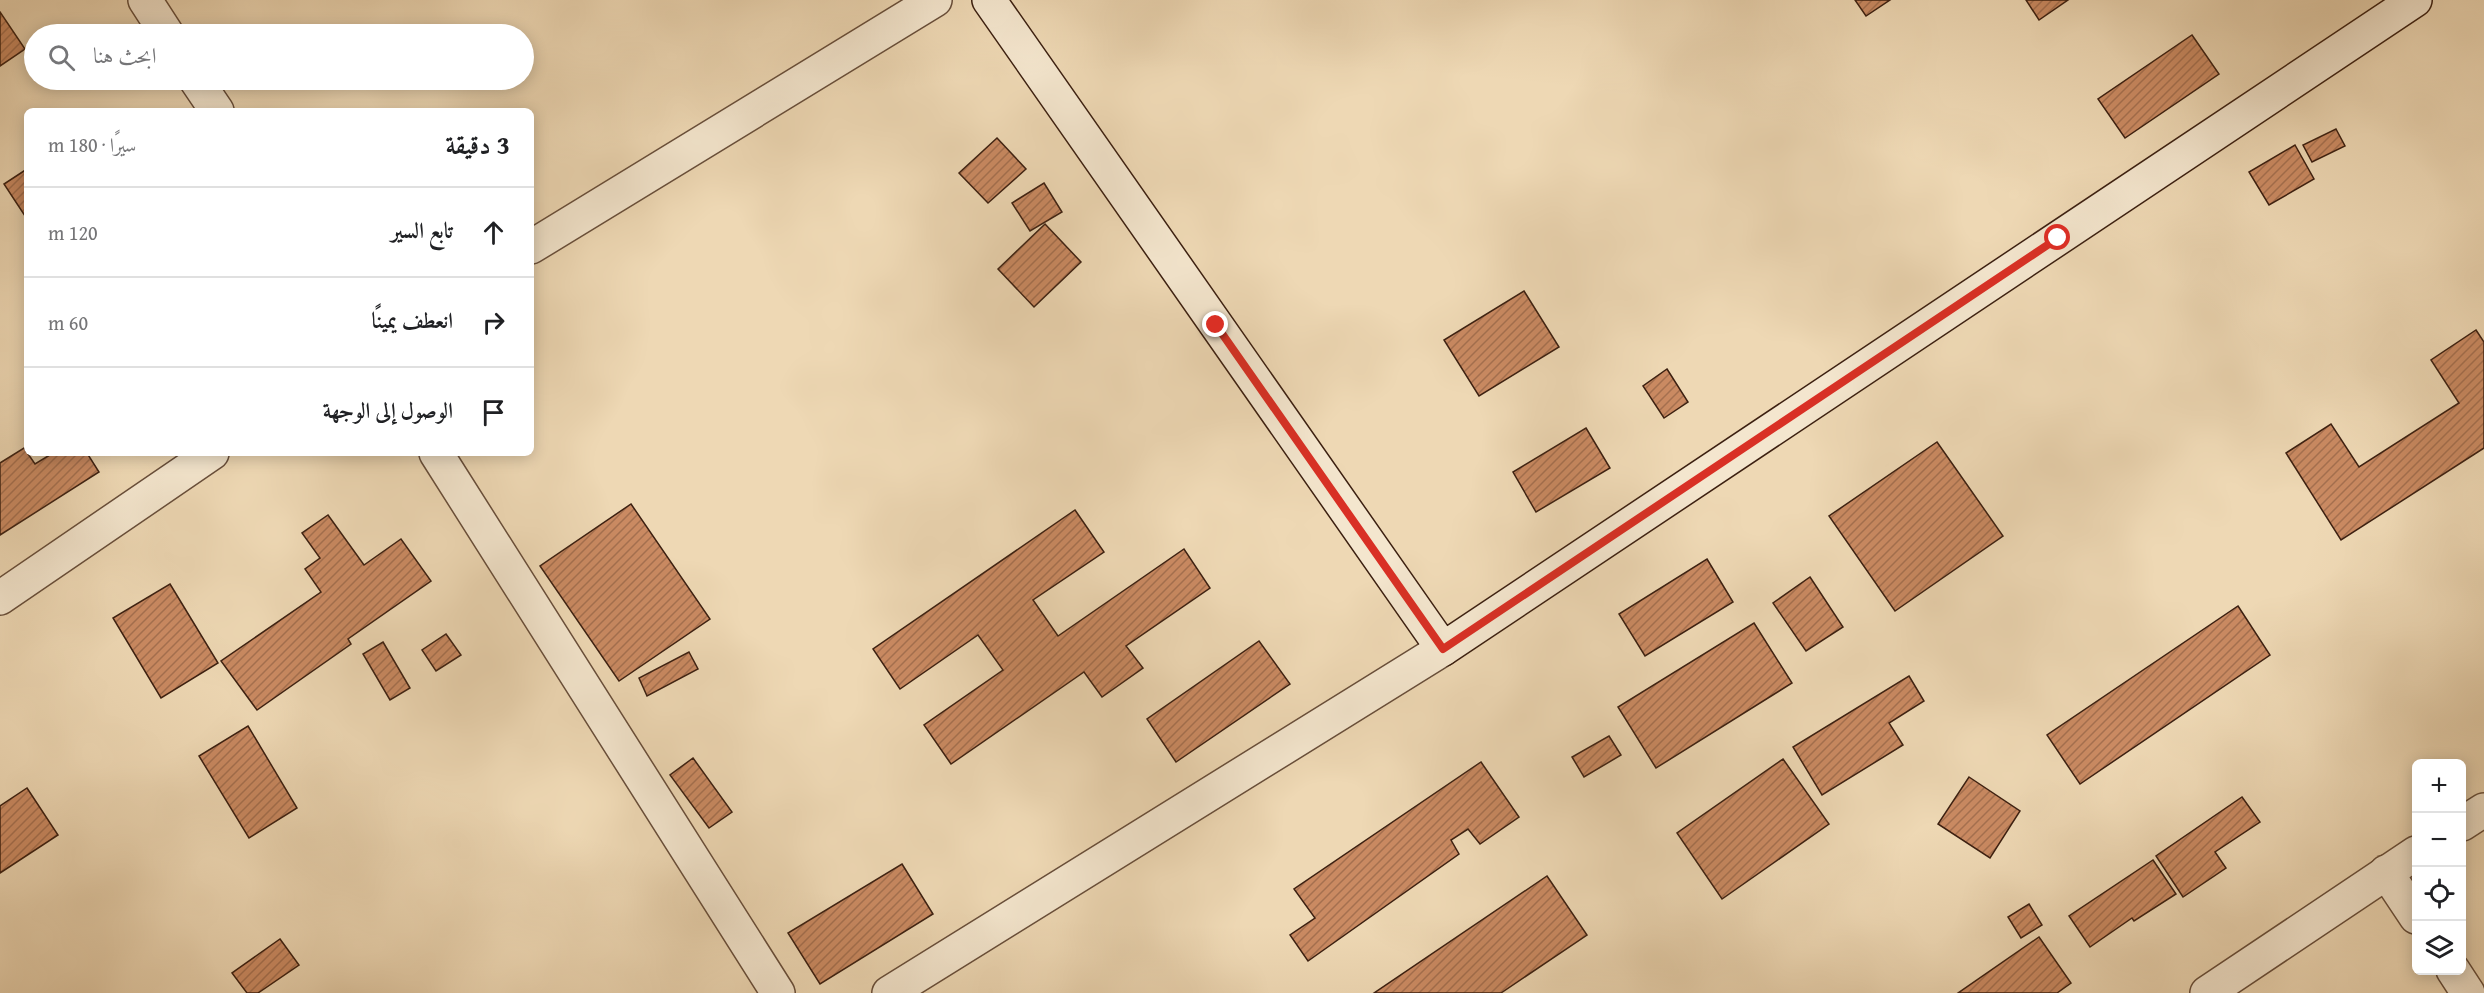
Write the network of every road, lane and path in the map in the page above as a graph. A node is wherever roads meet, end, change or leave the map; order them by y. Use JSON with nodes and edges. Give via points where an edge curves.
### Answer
{"nodes":[{"id":1,"x":145,"y":0,"type":"edge"},
{"id":2,"x":935,"y":0,"type":"edge"},
{"id":3,"x":989,"y":0,"type":"edge"},
{"id":4,"x":2415,"y":0,"type":"edge"},
{"id":5,"x":161,"y":24,"type":"edge"},
{"id":6,"x":203,"y":90,"type":"edge"},
{"id":7,"x":215,"y":108,"type":"edge"},
{"id":8,"x":534,"y":245,"type":"edge"},
{"id":9,"x":208,"y":456,"type":"edge"},
{"id":10,"x":438,"y":456,"type":"edge"},
{"id":11,"x":0,"y":598,"type":"edge"},
{"id":12,"x":1443,"y":649,"type":"junction"},
{"id":13,"x":2484,"y":810,"type":"edge"},
{"id":14,"x":2466,"y":821,"type":"edge"},
{"id":15,"x":2412,"y":856,"type":"edge"},
{"id":16,"x":2386,"y":872,"type":"junction"},
{"id":17,"x":2412,"y":911,"type":"edge"},
{"id":18,"x":2456,"y":975,"type":"edge"},
{"id":19,"x":778,"y":993,"type":"edge"},
{"id":20,"x":889,"y":993,"type":"edge"},
{"id":21,"x":2207,"y":993,"type":"edge"},
{"id":22,"x":2468,"y":993,"type":"edge"}],
"edges":[{"from":1,"to":5,"type":"street"},
{"from":2,"to":8,"type":"street"},
{"from":3,"to":12,"type":"street"},
{"from":4,"to":12,"type":"street"},
{"from":6,"to":7,"type":"street"},
{"from":9,"to":11,"type":"street"},
{"from":10,"to":19,"type":"street"},
{"from":12,"to":20,"type":"street"},
{"from":13,"to":14,"type":"street"},
{"from":15,"to":16,"type":"street"},
{"from":16,"to":17,"type":"street"},
{"from":16,"to":21,"type":"street"},
{"from":18,"to":22,"type":"street"}]}
